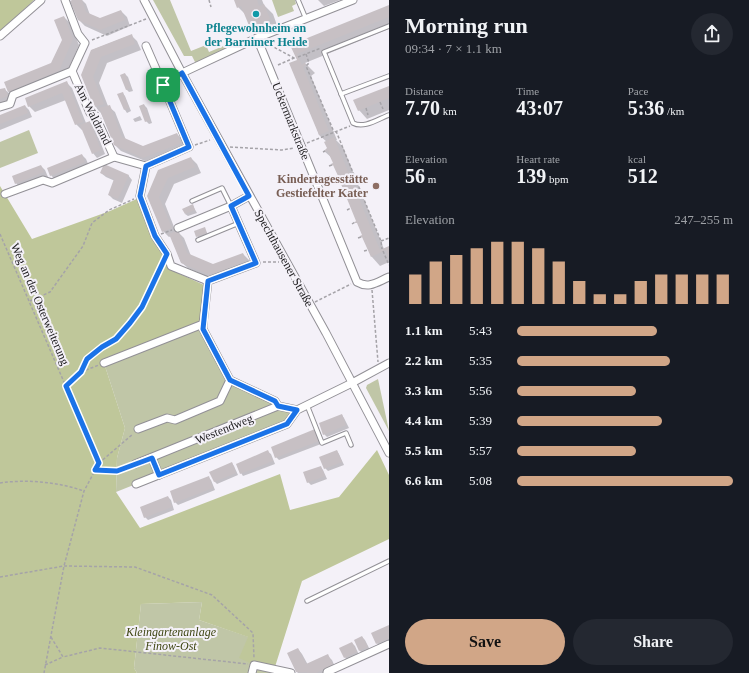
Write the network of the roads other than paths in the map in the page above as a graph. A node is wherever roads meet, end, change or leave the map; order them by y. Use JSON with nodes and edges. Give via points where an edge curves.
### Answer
{"nodes":[{"id":1,"x":41,"y":0,"type":"edge"},
{"id":2,"x":65,"y":0,"type":"edge"},
{"id":3,"x":144,"y":0,"type":"edge"},
{"id":4,"x":298,"y":0,"type":"edge"},
{"id":5,"x":353,"y":0,"type":"edge"},
{"id":6,"x":306,"y":19,"type":"junction"},
{"id":7,"x":389,"y":26,"type":"edge"},
{"id":8,"x":0,"y":36,"type":"edge"},
{"id":9,"x":257,"y":38,"type":"junction"},
{"id":10,"x":146,"y":46,"type":"dead end"},
{"id":11,"x":72,"y":71,"type":"junction"},
{"id":12,"x":182,"y":73,"type":"junction"},
{"id":13,"x":389,"y":76,"type":"edge"},
{"id":14,"x":163,"y":85,"type":"junction"},
{"id":15,"x":341,"y":94,"type":"junction"},
{"id":16,"x":0,"y":108,"type":"edge"},
{"id":17,"x":389,"y":115,"type":"edge"},
{"id":18,"x":114,"y":157,"type":"junction"},
{"id":19,"x":146,"y":166,"type":"junction"},
{"id":20,"x":5,"y":194,"type":"dead end"},
{"id":21,"x":249,"y":196,"type":"junction"},
{"id":22,"x":192,"y":201,"type":"dead end"},
{"id":23,"x":231,"y":206,"type":"junction"},
{"id":24,"x":239,"y":223,"type":"junction"},
{"id":25,"x":178,"y":228,"type":"road end"},
{"id":26,"x":198,"y":240,"type":"dead end"},
{"id":27,"x":389,"y":277,"type":"edge"},
{"id":28,"x":208,"y":281,"type":"junction"},
{"id":29,"x":203,"y":324,"type":"junction"},
{"id":30,"x":104,"y":363,"type":"road end"},
{"id":31,"x":389,"y":363,"type":"edge"},
{"id":32,"x":230,"y":380,"type":"junction"},
{"id":33,"x":352,"y":383,"type":"junction"},
{"id":34,"x":307,"y":405,"type":"junction"},
{"id":35,"x":278,"y":406,"type":"junction"},
{"id":36,"x":297,"y":410,"type":"junction"},
{"id":37,"x":138,"y":429,"type":"road end"},
{"id":38,"x":351,"y":445,"type":"dead end"},
{"id":39,"x":389,"y":453,"type":"edge"},
{"id":40,"x":152,"y":458,"type":"junction"},
{"id":41,"x":135,"y":464,"type":"road end"},
{"id":42,"x":159,"y":475,"type":"junction"},
{"id":43,"x":136,"y":484,"type":"dead end"},
{"id":44,"x":389,"y":561,"type":"edge"},
{"id":45,"x":307,"y":601,"type":"dead end"},
{"id":46,"x":389,"y":644,"type":"edge"},
{"id":47,"x":327,"y":672,"type":"edge"},
{"id":48,"x":252,"y":673,"type":"edge"},
{"id":49,"x":291,"y":673,"type":"edge"}],
"edges":[{"from":1,"to":8,"type":"street"},
{"from":2,"to":11,"type":"street","via":[[78,34],[85,43]]},
{"from":3,"to":12,"type":"street","name":"Spechthausener Straße"},
{"from":4,"to":6,"type":"lane"},
{"from":5,"to":6,"type":"street"},
{"from":6,"to":9,"type":"street"},
{"from":7,"to":15,"type":"lane","via":[[324,52]]},
{"from":9,"to":12,"type":"street"},
{"from":9,"to":27,"type":"street","name":"Uckermarkstraße","via":[[357,282],[369,286]]},
{"from":10,"to":14,"type":"street"},
{"from":11,"to":16,"type":"street","via":[[13,95],[10,104]]},
{"from":11,"to":18,"type":"street","name":"Am Waldrand","via":[[90,113],[95,115]]},
{"from":12,"to":14,"type":"street"},
{"from":12,"to":21,"type":"street","name":"Spechthausener Straße"},
{"from":13,"to":15,"type":"lane"},
{"from":14,"to":19,"type":"street","via":[[189,147]]},
{"from":15,"to":17,"type":"lane","via":[[353,123],[357,126]]},
{"from":18,"to":19,"type":"street"},
{"from":18,"to":20,"type":"street","via":[[52,183],[43,180]]},
{"from":19,"to":28,"type":"street","via":[[140,196],[155,236],[167,254],[171,266]]},
{"from":21,"to":23,"type":"street"},
{"from":21,"to":33,"type":"street","name":"Spechthausener Straße"},
{"from":22,"to":23,"type":"lane","via":[[222,188]]},
{"from":23,"to":24,"type":"street"},
{"from":23,"to":25,"type":"street"},
{"from":24,"to":26,"type":"lane"},
{"from":24,"to":28,"type":"street","via":[[256,263]]},
{"from":28,"to":29,"type":"street"},
{"from":29,"to":30,"type":"street"},
{"from":29,"to":32,"type":"street","via":[[203,329]]},
{"from":31,"to":33,"type":"street","name":"Westendweg"},
{"from":32,"to":35,"type":"street","via":[[275,401]]},
{"from":32,"to":37,"type":"street","via":[[220,401],[175,420],[167,418]]},
{"from":33,"to":34,"type":"street","name":"Westendweg"},
{"from":33,"to":39,"type":"street","name":"Spechthausener Straße"},
{"from":34,"to":36,"type":"street","name":"Westendweg"},
{"from":34,"to":38,"type":"lane","via":[[322,443],[346,433]]},
{"from":35,"to":36,"type":"street"},
{"from":35,"to":40,"type":"street","name":"Westendweg"},
{"from":36,"to":42,"type":"street","name":"Westendweg","via":[[287,424]]},
{"from":40,"to":41,"type":"street","name":"Westendweg"},
{"from":40,"to":42,"type":"street"},
{"from":42,"to":43,"type":"street","name":"Westendweg"},
{"from":44,"to":45,"type":"lane"},
{"from":46,"to":47,"type":"street"},
{"from":48,"to":49,"type":"street","via":[[254,664]]}]}
